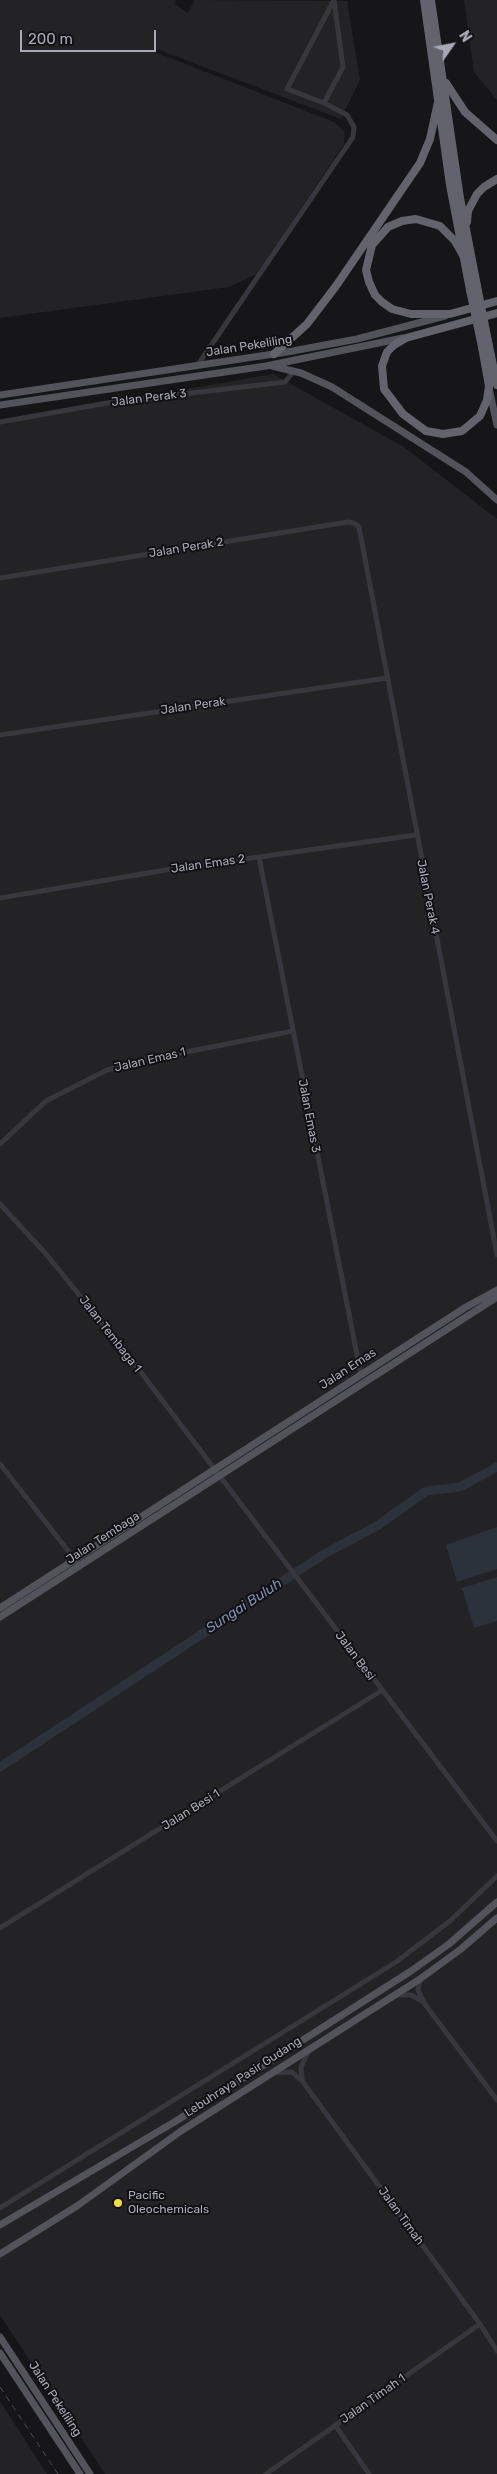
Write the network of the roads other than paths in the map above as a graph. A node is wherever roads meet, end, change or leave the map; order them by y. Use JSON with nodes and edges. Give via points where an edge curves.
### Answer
{"nodes":[{"id":1,"x":334,"y":0,"type":"edge"},
{"id":2,"x":424,"y":0,"type":"edge"},
{"id":3,"x":431,"y":0,"type":"edge"},
{"id":4,"x":443,"y":77,"type":"junction"},
{"id":5,"x":438,"y":102,"type":"junction"},
{"id":6,"x":324,"y":103,"type":"junction"},
{"id":7,"x":497,"y":140,"type":"edge"},
{"id":8,"x":497,"y":179,"type":"edge"},
{"id":9,"x":467,"y":234,"type":"junction"},
{"id":10,"x":464,"y":257,"type":"junction"},
{"id":11,"x":474,"y":288,"type":"junction"},
{"id":12,"x":497,"y":300,"type":"edge"},
{"id":13,"x":497,"y":313,"type":"edge"},
{"id":14,"x":450,"y":314,"type":"junction"},
{"id":15,"x":406,"y":338,"type":"junction"},
{"id":16,"x":274,"y":354,"type":"junction"},
{"id":17,"x":196,"y":366,"type":"junction"},
{"id":18,"x":266,"y":366,"type":"junction"},
{"id":19,"x":294,"y":371,"type":"junction"},
{"id":20,"x":493,"y":386,"type":"edge"},
{"id":21,"x":0,"y":395,"type":"edge"},
{"id":22,"x":0,"y":404,"type":"edge"},
{"id":23,"x":0,"y":422,"type":"edge"},
{"id":24,"x":497,"y":425,"type":"edge"},
{"id":25,"x":497,"y":500,"type":"edge"},
{"id":26,"x":362,"y":539,"type":"joint"},
{"id":27,"x":0,"y":578,"type":"edge"},
{"id":28,"x":387,"y":678,"type":"junction"},
{"id":29,"x":0,"y":735,"type":"edge"},
{"id":30,"x":416,"y":834,"type":"junction"},
{"id":31,"x":259,"y":856,"type":"junction"},
{"id":32,"x":0,"y":898,"type":"edge"},
{"id":33,"x":293,"y":1030,"type":"junction"},
{"id":34,"x":0,"y":1144,"type":"edge"},
{"id":35,"x":0,"y":1204,"type":"edge"},
{"id":36,"x":497,"y":1255,"type":"edge"},
{"id":37,"x":497,"y":1290,"type":"edge"},
{"id":38,"x":497,"y":1297,"type":"edge"},
{"id":39,"x":361,"y":1374,"type":"junction"},
{"id":40,"x":0,"y":1464,"type":"edge"},
{"id":41,"x":213,"y":1470,"type":"junction"},
{"id":42,"x":218,"y":1477,"type":"junction"},
{"id":43,"x":77,"y":1563,"type":"junction"},
{"id":44,"x":0,"y":1608,"type":"edge"},
{"id":45,"x":0,"y":1617,"type":"edge"},
{"id":46,"x":382,"y":1691,"type":"junction"},
{"id":47,"x":497,"y":1841,"type":"edge"},
{"id":48,"x":497,"y":1876,"type":"edge"},
{"id":49,"x":497,"y":1902,"type":"edge"},
{"id":50,"x":497,"y":1918,"type":"edge"},
{"id":51,"x":0,"y":1928,"type":"edge"},
{"id":52,"x":420,"y":1979,"type":"junction"},
{"id":53,"x":395,"y":1995,"type":"junction"},
{"id":54,"x":424,"y":2003,"type":"junction"},
{"id":55,"x":310,"y":2048,"type":"junction"},
{"id":56,"x":269,"y":2074,"type":"junction"},
{"id":57,"x":303,"y":2082,"type":"junction"},
{"id":58,"x":497,"y":2100,"type":"edge"},
{"id":59,"x":0,"y":2208,"type":"edge"},
{"id":60,"x":0,"y":2225,"type":"edge"},
{"id":61,"x":0,"y":2254,"type":"edge"},
{"id":62,"x":480,"y":2324,"type":"junction"},
{"id":63,"x":0,"y":2337,"type":"edge"},
{"id":64,"x":497,"y":2351,"type":"edge"},
{"id":65,"x":0,"y":2353,"type":"edge"},
{"id":66,"x":335,"y":2425,"type":"junction"},
{"id":67,"x":80,"y":2474,"type":"edge"},
{"id":68,"x":90,"y":2474,"type":"edge"},
{"id":69,"x":266,"y":2474,"type":"edge"},
{"id":70,"x":370,"y":2474,"type":"edge"}],
"edges":[{"from":1,"to":6,"type":"street","via":[[343,71]]},
{"from":1,"to":6,"type":"street","via":[[287,89]]},
{"from":2,"to":5,"type":"highway"},
{"from":3,"to":4,"type":"highway"},
{"from":4,"to":7,"type":"highway","via":[[465,112]]},
{"from":4,"to":9,"type":"highway"},
{"from":5,"to":10,"type":"highway"},
{"from":5,"to":16,"type":"highway","via":[[430,139],[420,164],[307,324]]},
{"from":6,"to":17,"type":"street","via":[[347,115],[354,126],[353,137]]},
{"from":8,"to":9,"type":"highway","via":[[484,187],[472,203],[468,211]]},
{"from":9,"to":11,"type":"highway"},
{"from":10,"to":11,"type":"highway"},
{"from":10,"to":14,"type":"highway","via":[[448,233],[430,222],[416,219],[388,227],[378,236],[368,254],[366,270],[369,282],[382,302],[392,309],[411,314]]},
{"from":11,"to":20,"type":"highway","bridge":true},
{"from":12,"to":14,"type":"highway","name":"Jalan Pekeliling"},
{"from":13,"to":15,"type":"highway"},
{"from":14,"to":16,"type":"main road","name":"Jalan Pekeliling","via":[[357,339]]},
{"from":15,"to":18,"type":"main road","name":"Jalan Pekeliling"},
{"from":15,"to":20,"type":"highway","via":[[387,352],[382,366],[382,381],[396,406],[426,431],[447,434],[468,427],[484,410]]},
{"from":16,"to":17,"type":"main road","name":"Jalan Pekeliling"},
{"from":17,"to":21,"type":"main road","name":"Jalan Pekeliling"},
{"from":18,"to":19,"type":"main road"},
{"from":18,"to":22,"type":"main road","name":"Jalan Pekeliling"},
{"from":19,"to":23,"type":"street","name":"Jalan Perak 3","via":[[286,382],[108,403]]},
{"from":19,"to":25,"type":"main road","via":[[332,387],[449,461]]},
{"from":20,"to":24,"type":"main road"},
{"from":26,"to":27,"type":"street","name":"Jalan Perak 2","via":[[357,525],[348,522]]},
{"from":26,"to":28,"type":"street","name":"Jalan Perak 4"},
{"from":28,"to":29,"type":"street","name":"Jalan Perak"},
{"from":28,"to":30,"type":"street","name":"Jalan Perak 4"},
{"from":30,"to":31,"type":"street","name":"Jalan Emas 2"},
{"from":30,"to":36,"type":"street","name":"Jalan Perak 4"},
{"from":31,"to":32,"type":"street","name":"Jalan Emas 2"},
{"from":31,"to":33,"type":"street","name":"Jalan Emas 3"},
{"from":33,"to":34,"type":"street","name":"Jalan Emas 1","via":[[107,1070],[46,1101]]},
{"from":33,"to":39,"type":"street","name":"Jalan Emas 3"},
{"from":35,"to":41,"type":"street","name":"Jalan Tembaga 1","via":[[72,1284]]},
{"from":37,"to":39,"type":"main road","name":"Jalan Emas"},
{"from":38,"to":42,"type":"main road","name":"Jalan Emas"},
{"from":39,"to":41,"type":"main road","name":"Jalan Emas"},
{"from":40,"to":43,"type":"street"},
{"from":41,"to":42,"type":"street","name":"Jalan Besi"},
{"from":41,"to":43,"type":"main road","name":"Jalan Tembaga"},
{"from":42,"to":43,"type":"main road","name":"Jalan Tembaga"},
{"from":42,"to":46,"type":"street","name":"Jalan Besi"},
{"from":43,"to":44,"type":"main road","name":"Jalan Tembaga"},
{"from":43,"to":45,"type":"main road","name":"Jalan Tembaga"},
{"from":46,"to":47,"type":"street","name":"Jalan Besi"},
{"from":46,"to":51,"type":"street","name":"Jalan Besi 1"},
{"from":48,"to":59,"type":"street","via":[[450,1922],[396,1962]]},
{"from":49,"to":60,"type":"main road","name":"Lebuhraya Pasir Gudang","via":[[449,1944],[411,1971],[176,2121]]},
{"from":50,"to":52,"type":"main road","name":"Lebuhraya Pasir Gudang"},
{"from":52,"to":53,"type":"main road","name":"Lebuhraya Pasir Gudang"},
{"from":52,"to":54,"type":"street","via":[[418,1990]]},
{"from":53,"to":54,"type":"street","via":[[411,1994]]},
{"from":53,"to":55,"type":"main road","name":"Lebuhraya Pasir Gudang"},
{"from":54,"to":58,"type":"street"},
{"from":55,"to":56,"type":"main road","name":"Lebuhraya Pasir Gudang"},
{"from":55,"to":57,"type":"street","via":[[300,2073]]},
{"from":56,"to":57,"type":"street","via":[[292,2072]]},
{"from":56,"to":61,"type":"main road","name":"Lebuhraya Pasir Gudang","via":[[181,2131],[77,2206]]},
{"from":57,"to":62,"type":"street","name":"Jalan Timah"},
{"from":62,"to":64,"type":"street","name":"Jalan Timah"},
{"from":62,"to":66,"type":"street","name":"Jalan Timah 1"},
{"from":63,"to":68,"type":"main road","name":"Jalan Pekeliling"},
{"from":65,"to":67,"type":"main road","name":"Jalan Pekeliling"},
{"from":66,"to":69,"type":"street","name":"Jalan Timah 1"},
{"from":66,"to":70,"type":"street"}]}
